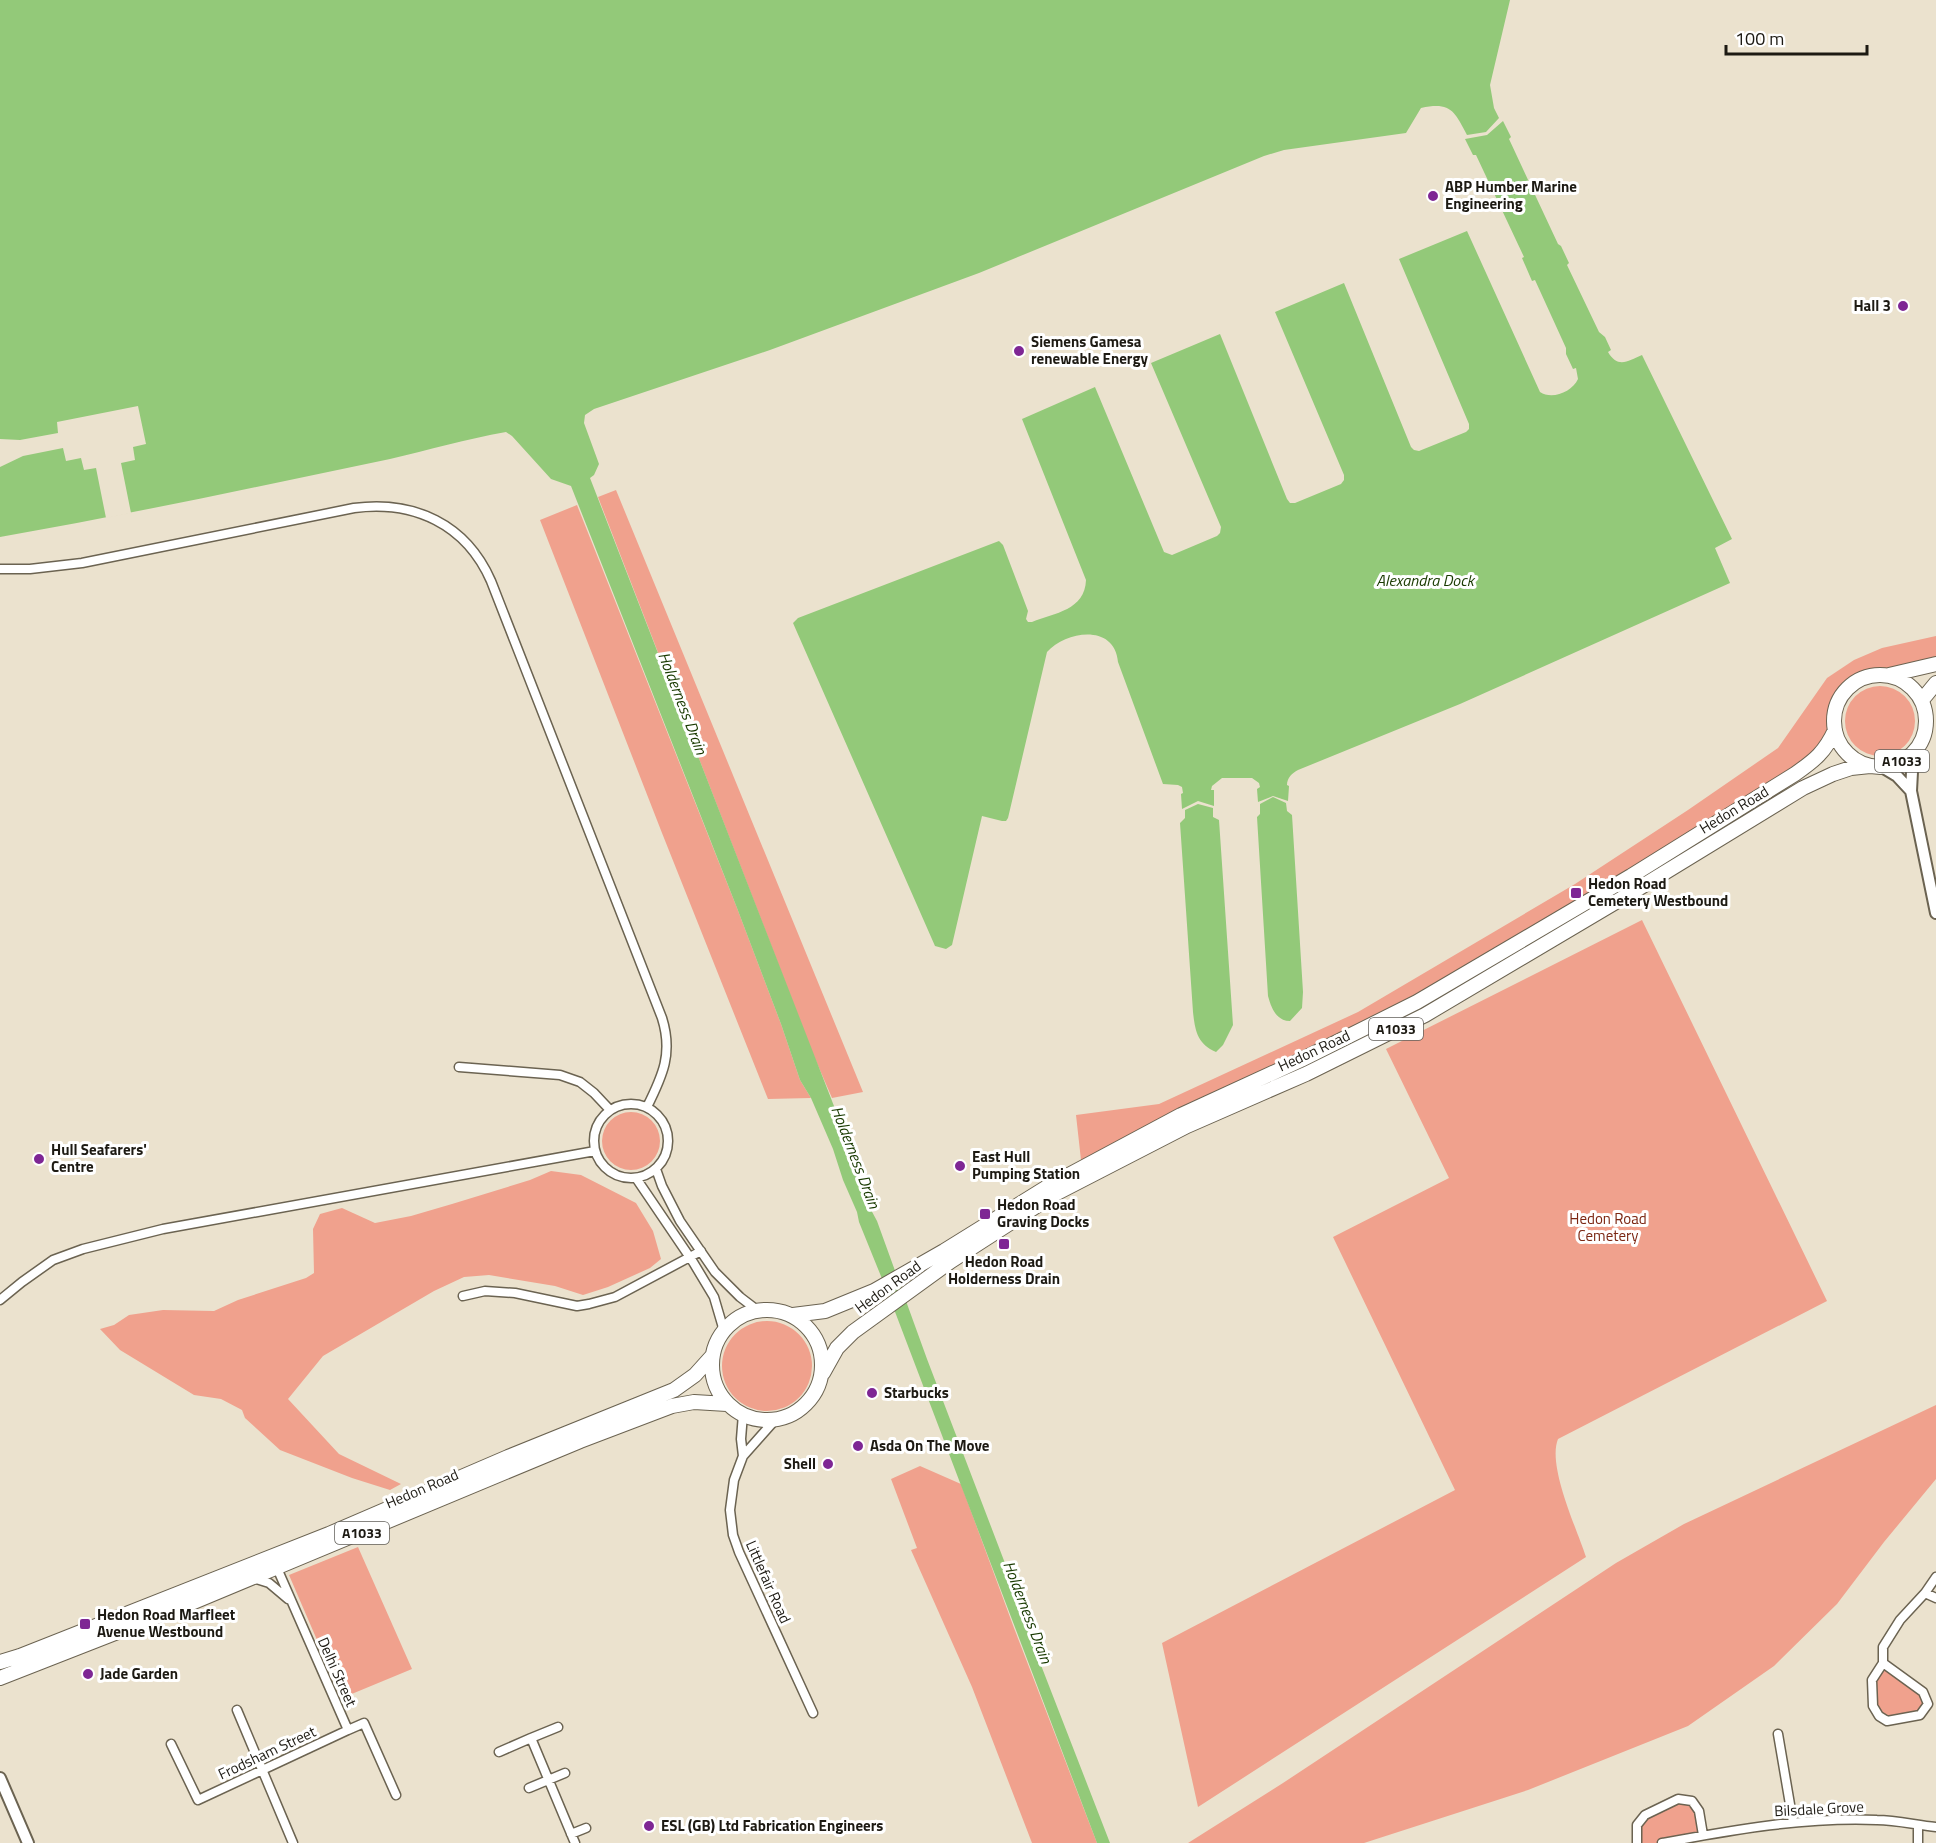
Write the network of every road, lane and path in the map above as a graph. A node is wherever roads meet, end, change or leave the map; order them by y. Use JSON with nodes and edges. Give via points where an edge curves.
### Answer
{"nodes":[{"id":1,"x":0,"y":569,"type":"edge"},
{"id":2,"x":1936,"y":664,"type":"edge"},
{"id":3,"x":1887,"y":675,"type":"junction"},
{"id":4,"x":1936,"y":682,"type":"edge"},
{"id":5,"x":1922,"y":700,"type":"junction"},
{"id":6,"x":1931,"y":725,"type":"edge"},
{"id":7,"x":1835,"y":730,"type":"junction"},
{"id":8,"x":1936,"y":742,"type":"edge"},
{"id":9,"x":1916,"y":749,"type":"junction"},
{"id":10,"x":1876,"y":766,"type":"junction"},
{"id":11,"x":1911,"y":791,"type":"junction"},
{"id":12,"x":1936,"y":913,"type":"edge"},
{"id":13,"x":459,"y":1067,"type":"dead end"},
{"id":14,"x":647,"y":1107,"type":"junction"},
{"id":15,"x":610,"y":1110,"type":"junction"},
{"id":16,"x":595,"y":1151,"type":"junction"},
{"id":17,"x":656,"y":1169,"type":"junction"},
{"id":18,"x":636,"y":1178,"type":"junction"},
{"id":19,"x":700,"y":1251,"type":"junction"},
{"id":20,"x":690,"y":1258,"type":"junction"},
{"id":21,"x":463,"y":1296,"type":"dead end"},
{"id":22,"x":0,"y":1300,"type":"edge"},
{"id":23,"x":757,"y":1310,"type":"junction"},
{"id":24,"x":793,"y":1316,"type":"junction"},
{"id":25,"x":724,"y":1331,"type":"junction"},
{"id":26,"x":713,"y":1355,"type":"junction"},
{"id":27,"x":823,"y":1373,"type":"junction"},
{"id":28,"x":727,"y":1404,"type":"junction"},
{"id":29,"x":743,"y":1414,"type":"junction"},
{"id":30,"x":775,"y":1420,"type":"junction"},
{"id":31,"x":743,"y":1456,"type":"junction"},
{"id":32,"x":277,"y":1568,"type":"junction"},
{"id":33,"x":1936,"y":1577,"type":"edge"},
{"id":34,"x":253,"y":1578,"type":"junction"},
{"id":35,"x":1926,"y":1593,"type":"junction"},
{"id":36,"x":1936,"y":1598,"type":"edge"},
{"id":37,"x":292,"y":1603,"type":"junction"},
{"id":38,"x":0,"y":1662,"type":"edge"},
{"id":39,"x":1883,"y":1663,"type":"junction"},
{"id":40,"x":0,"y":1678,"type":"edge"},
{"id":41,"x":237,"y":1710,"type":"dead end"},
{"id":42,"x":813,"y":1713,"type":"dead end"},
{"id":43,"x":558,"y":1727,"type":"dead end"},
{"id":44,"x":348,"y":1730,"type":"junction"},
{"id":45,"x":1778,"y":1734,"type":"dead end"},
{"id":46,"x":531,"y":1738,"type":"junction"},
{"id":47,"x":171,"y":1744,"type":"dead end"},
{"id":48,"x":499,"y":1752,"type":"dead end"},
{"id":49,"x":263,"y":1771,"type":"junction"},
{"id":50,"x":565,"y":1773,"type":"dead end"},
{"id":51,"x":0,"y":1779,"type":"edge"},
{"id":52,"x":549,"y":1780,"type":"junction"},
{"id":53,"x":529,"y":1788,"type":"dead end"},
{"id":54,"x":396,"y":1795,"type":"dead end"},
{"id":55,"x":1793,"y":1822,"type":"junction"},
{"id":56,"x":1918,"y":1825,"type":"junction"},
{"id":57,"x":1936,"y":1827,"type":"edge"},
{"id":58,"x":586,"y":1828,"type":"dead end"},
{"id":59,"x":571,"y":1834,"type":"junction"},
{"id":60,"x":1703,"y":1835,"type":"junction"},
{"id":61,"x":28,"y":1843,"type":"edge"},
{"id":62,"x":294,"y":1843,"type":"edge"},
{"id":63,"x":575,"y":1843,"type":"edge"},
{"id":64,"x":1637,"y":1843,"type":"edge"},
{"id":65,"x":1662,"y":1843,"type":"edge"},
{"id":66,"x":1918,"y":1843,"type":"edge"}],
"edges":[{"from":1,"to":14,"type":"street","via":[[64,566],[372,506],[416,512],[457,534],[484,566],[491,581],[662,1018],[667,1040],[665,1065]]},
{"from":2,"to":3,"type":"highway"},
{"from":3,"to":5,"type":"highway","via":[[1907,683]]},
{"from":3,"to":7,"type":"highway","number":"A1033","via":[[1872,675],[1847,689],[1836,708]]},
{"from":4,"to":5,"type":"highway"},
{"from":5,"to":6,"type":"highway","number":"A1033"},
{"from":6,"to":9,"type":"highway","number":"A1033"},
{"from":7,"to":10,"type":"highway","number":"A1033","via":[[1847,753]]},
{"from":7,"to":24,"type":"highway","name":"Hedon Road","number":"A1033","via":[[1817,759],[1796,774],[1427,997],[1171,1120],[1052,1184],[874,1291],[825,1311]]},
{"from":8,"to":9,"type":"highway","number":"A1033"},
{"from":9,"to":10,"type":"highway","number":"A1033","via":[[1893,765]]},
{"from":9,"to":11,"type":"street"},
{"from":10,"to":11,"type":"street","via":[[1897,776]]},
{"from":10,"to":27,"type":"highway","name":"Hedon Road","number":"A1033","via":[[1851,768],[1803,788],[1425,1015],[1306,1074],[1187,1126],[1055,1194],[951,1261],[846,1338]]},
{"from":11,"to":12,"type":"street"},
{"from":13,"to":15,"type":"street","via":[[560,1075],[580,1082]]},
{"from":14,"to":15,"type":"street","via":[[634,1103]]},
{"from":14,"to":17,"type":"street","via":[[661,1118],[668,1136],[666,1154]]},
{"from":15,"to":16,"type":"street","via":[[596,1128]]},
{"from":16,"to":18,"type":"street","via":[[611,1172]]},
{"from":16,"to":22,"type":"street","via":[[163,1229],[83,1249],[53,1260]]},
{"from":17,"to":18,"type":"street"},
{"from":17,"to":19,"type":"street","via":[[680,1221]]},
{"from":18,"to":20,"type":"street"},
{"from":19,"to":20,"type":"street"},
{"from":19,"to":23,"type":"street","via":[[715,1272]]},
{"from":20,"to":21,"type":"street","via":[[615,1297],[589,1304],[577,1306],[485,1291]]},
{"from":20,"to":25,"type":"street","via":[[714,1297]]},
{"from":23,"to":24,"type":"highway","number":"A1033","via":[[776,1310]]},
{"from":23,"to":25,"type":"highway"},
{"from":24,"to":27,"type":"highway","via":[[817,1339]]},
{"from":25,"to":26,"type":"highway","number":"A1033"},
{"from":26,"to":28,"type":"highway","via":[[712,1372]]},
{"from":26,"to":38,"type":"highway","name":"Hedon Road","number":"A1033","via":[[674,1390],[218,1579]]},
{"from":27,"to":30,"type":"highway","number":"A1033","via":[[807,1405]]},
{"from":28,"to":29,"type":"highway","number":"A1033"},
{"from":28,"to":32,"type":"highway","name":"Hedon Road","number":"A1033","via":[[694,1402],[672,1406]]},
{"from":29,"to":30,"type":"highway","number":"A1033"},
{"from":29,"to":31,"type":"street","name":"Littlefair Road"},
{"from":30,"to":31,"type":"street","name":"Littlefair Road"},
{"from":31,"to":42,"type":"street","name":"Littlefair Road","via":[[729,1510],[733,1534]]},
{"from":32,"to":34,"type":"highway","name":"Hedon Road","number":"A1033"},
{"from":32,"to":37,"type":"street","name":"Delhi Street"},
{"from":33,"to":35,"type":"street"},
{"from":34,"to":37,"type":"street","name":"Delhi Street","via":[[274,1586]]},
{"from":34,"to":40,"type":"highway","name":"Hedon Road","number":"A1033"},
{"from":35,"to":36,"type":"street"},
{"from":35,"to":39,"type":"street","via":[[1900,1620],[1883,1647]]},
{"from":37,"to":44,"type":"street","name":"Delhi Street"},
{"from":39,"to":39,"type":"street","via":[[1923,1692],[1928,1704],[1920,1715],[1887,1722],[1880,1716],[1873,1706],[1872,1680]]},
{"from":41,"to":49,"type":"street"},
{"from":43,"to":46,"type":"street"},
{"from":44,"to":49,"type":"street","name":"Frodsham Street"},
{"from":44,"to":54,"type":"street","name":"Delhi Street","via":[[363,1723]]},
{"from":45,"to":55,"type":"street"},
{"from":46,"to":48,"type":"street"},
{"from":46,"to":52,"type":"street"},
{"from":47,"to":49,"type":"street","name":"Frodsham Street","via":[[198,1800]]},
{"from":49,"to":62,"type":"street"},
{"from":50,"to":52,"type":"street"},
{"from":51,"to":61,"type":"street"},
{"from":52,"to":53,"type":"street"},
{"from":52,"to":59,"type":"street"},
{"from":55,"to":56,"type":"street","name":"Bilsdale Grove","via":[[1878,1820]]},
{"from":55,"to":60,"type":"street","name":"Bilsdale Grove"},
{"from":56,"to":57,"type":"street","name":"Bilsdale Grove"},
{"from":56,"to":66,"type":"street"},
{"from":58,"to":59,"type":"street"},
{"from":59,"to":63,"type":"street"},
{"from":60,"to":64,"type":"street","via":[[1699,1811],[1692,1801],[1678,1799],[1645,1815],[1636,1825]]},
{"from":60,"to":65,"type":"street","name":"Bilsdale Grove"}]}
